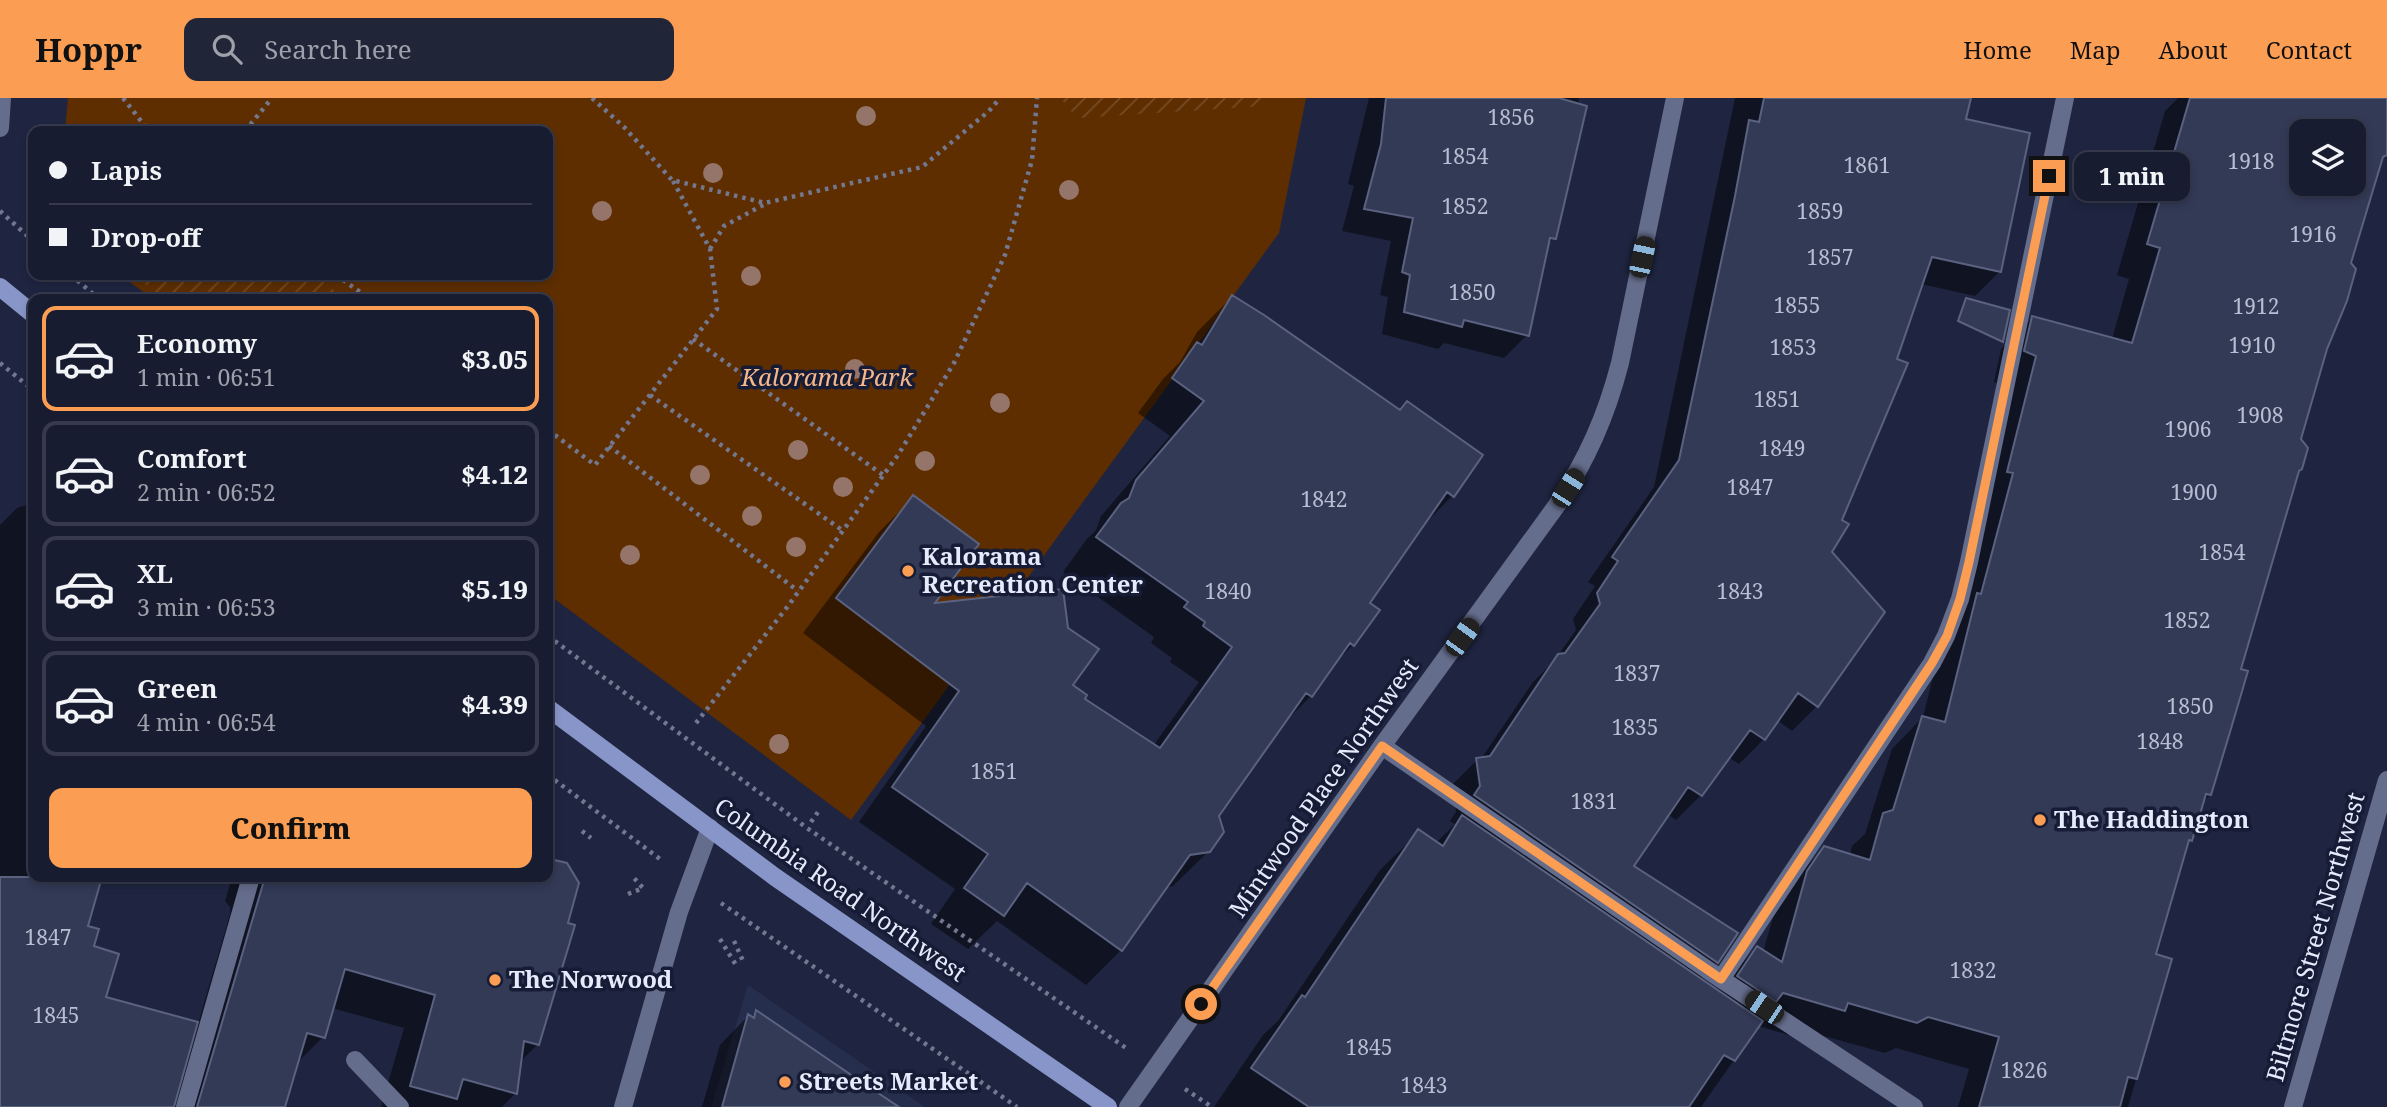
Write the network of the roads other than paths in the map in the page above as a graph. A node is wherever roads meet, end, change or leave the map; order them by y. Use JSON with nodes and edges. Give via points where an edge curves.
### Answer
{"nodes":[{"id":1,"x":2,"y":98,"type":"edge"},
{"id":2,"x":1675,"y":98,"type":"edge"},
{"id":3,"x":2065,"y":98,"type":"edge"},
{"id":4,"x":0,"y":128,"type":"edge"},
{"id":5,"x":0,"y":287,"type":"edge"},
{"id":6,"x":28,"y":310,"type":"edge"},
{"id":7,"x":553,"y":712,"type":"edge"},
{"id":8,"x":1382,"y":746,"type":"junction"},
{"id":9,"x":2387,"y":780,"type":"edge"},
{"id":10,"x":710,"y":828,"type":"junction"},
{"id":11,"x":250,"y":882,"type":"edge"},
{"id":12,"x":1721,"y":979,"type":"junction"},
{"id":13,"x":355,"y":1060,"type":"dead end"},
{"id":14,"x":1089,"y":1102,"type":"edge"},
{"id":15,"x":185,"y":1107,"type":"edge"},
{"id":16,"x":400,"y":1107,"type":"edge"},
{"id":17,"x":623,"y":1107,"type":"edge"},
{"id":18,"x":1108,"y":1107,"type":"edge"},
{"id":19,"x":1128,"y":1107,"type":"edge"},
{"id":20,"x":1914,"y":1107,"type":"edge"},
{"id":21,"x":2293,"y":1107,"type":"edge"}],
"edges":[{"from":1,"to":4,"type":"street"},
{"from":2,"to":8,"type":"street","name":"Mintwood Place Northwest","via":[[1620,363],[1598,433],[1557,505]]},
{"from":3,"to":12,"type":"street","via":[[1969,562],[1947,636],[1916,690]]},
{"from":5,"to":6,"type":"main road"},
{"from":7,"to":10,"type":"main road","name":"Columbia Road Northwest"},
{"from":8,"to":12,"type":"street"},
{"from":8,"to":19,"type":"street","name":"Mintwood Place Northwest"},
{"from":9,"to":21,"type":"street","name":"Biltmore Street Northwest"},
{"from":10,"to":14,"type":"main road","name":"Columbia Road Northwest"},
{"from":10,"to":17,"type":"street","via":[[679,912]]},
{"from":11,"to":15,"type":"street"},
{"from":12,"to":20,"type":"street"},
{"from":13,"to":16,"type":"street"},
{"from":14,"to":18,"type":"main road","name":"Columbia Road Northwest"}]}
